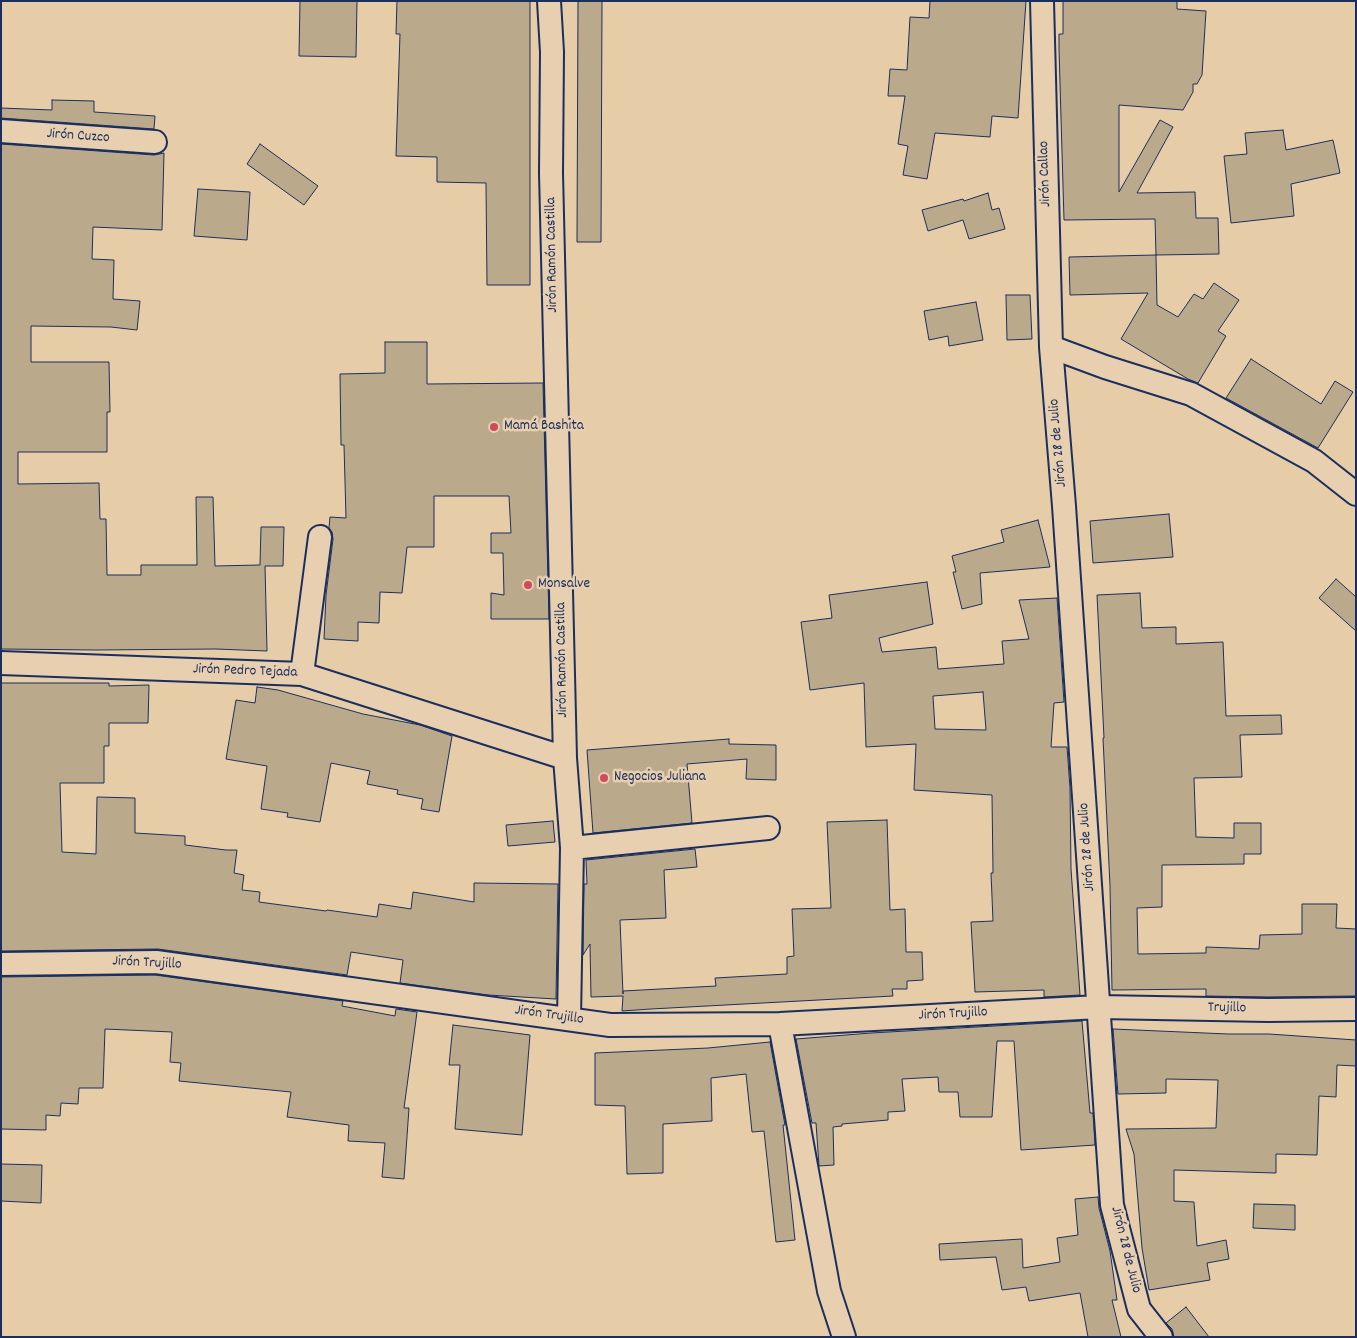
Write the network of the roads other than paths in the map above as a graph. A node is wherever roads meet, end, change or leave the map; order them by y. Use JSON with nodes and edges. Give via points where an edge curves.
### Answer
{"nodes":[{"id":1,"x":549,"y":1,"type":"edge"},
{"id":2,"x":1042,"y":1,"type":"edge"},
{"id":3,"x":1,"y":131,"type":"edge"},
{"id":4,"x":156,"y":142,"type":"dead end"},
{"id":5,"x":1051,"y":347,"type":"junction"},
{"id":6,"x":1356,"y":494,"type":"edge"},
{"id":7,"x":320,"y":537,"type":"dead end"},
{"id":8,"x":1,"y":663,"type":"edge"},
{"id":9,"x":302,"y":674,"type":"junction"},
{"id":10,"x":566,"y":758,"type":"junction"},
{"id":11,"x":768,"y":828,"type":"dead end"},
{"id":12,"x":572,"y":848,"type":"junction"},
{"id":13,"x":1,"y":964,"type":"edge"},
{"id":14,"x":1099,"y":1007,"type":"junction"},
{"id":15,"x":1356,"y":1009,"type":"edge"},
{"id":16,"x":569,"y":1019,"type":"junction"},
{"id":17,"x":780,"y":1024,"type":"junction"},
{"id":18,"x":844,"y":1337,"type":"edge"},
{"id":19,"x":1161,"y":1337,"type":"edge"}],
"edges":[{"from":1,"to":10,"type":"street","name":"Jirón Ramón Castilla"},
{"from":2,"to":5,"type":"street","name":"Jirón Callao"},
{"from":3,"to":4,"type":"street","name":"Jirón Cuzco"},
{"from":5,"to":6,"type":"street","via":[[1192,394],[1314,461]]},
{"from":5,"to":14,"type":"street","name":"Jirón 28 de Julio"},
{"from":7,"to":9,"type":"street"},
{"from":8,"to":9,"type":"street","name":"Jirón Pedro Tejada"},
{"from":9,"to":10,"type":"street","name":"Jirón Pedro Tejada"},
{"from":10,"to":12,"type":"street","name":"Jirón Ramón Castilla"},
{"from":11,"to":12,"type":"street"},
{"from":12,"to":16,"type":"street","name":"Jirón Ramón Castilla"},
{"from":13,"to":16,"type":"street","name":"Jirón Trujillo","via":[[156,962]]},
{"from":14,"to":15,"type":"street","name":"Trujillo"},
{"from":14,"to":17,"type":"street","name":"Jirón Trujillo"},
{"from":14,"to":19,"type":"street","name":"Jirón 28 de Julio","via":[[1112,1205],[1139,1309]]},
{"from":16,"to":17,"type":"street","name":"Jirón Trujillo","via":[[610,1025]]},
{"from":17,"to":18,"type":"street","via":[[829,1291]]}]}
